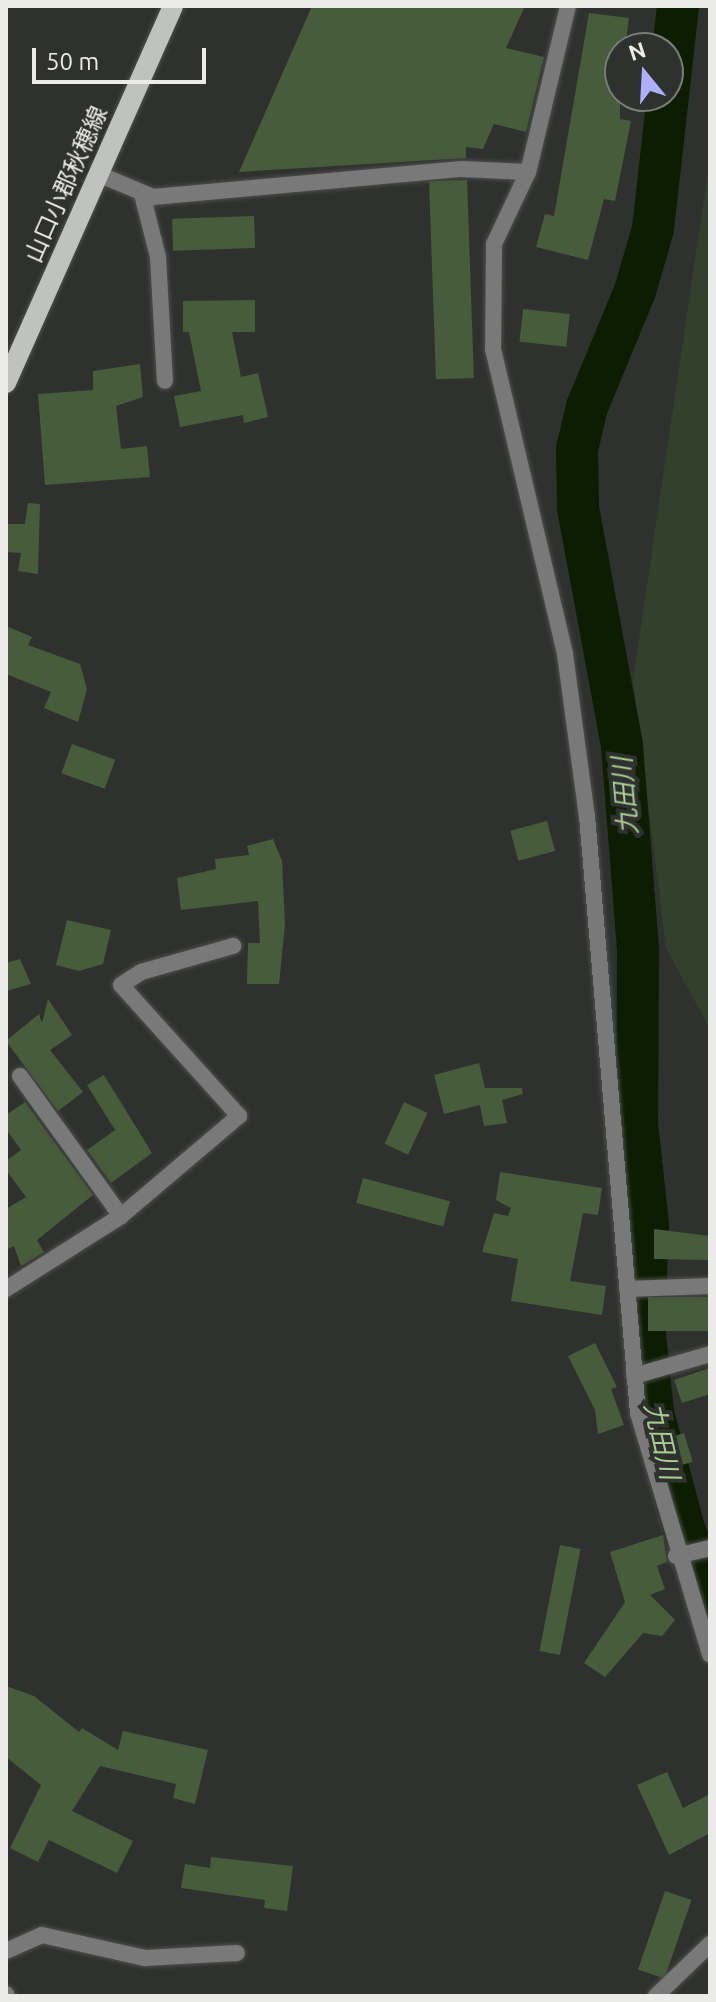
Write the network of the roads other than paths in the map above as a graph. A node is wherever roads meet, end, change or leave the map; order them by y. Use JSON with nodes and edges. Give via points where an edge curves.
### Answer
{"nodes":[{"id":1,"x":173,"y":6,"type":"edge"},
{"id":2,"x":568,"y":6,"type":"edge"},
{"id":3,"x":528,"y":172,"type":"junction"},
{"id":4,"x":98,"y":174,"type":"junction"},
{"id":5,"x":142,"y":194,"type":"junction"},
{"id":6,"x":165,"y":381,"type":"dead end"},
{"id":7,"x":6,"y":383,"type":"edge"},
{"id":8,"x":233,"y":946,"type":"dead end"},
{"id":9,"x":20,"y":1076,"type":"dead end"},
{"id":10,"x":121,"y":1216,"type":"junction"},
{"id":11,"x":710,"y":1286,"type":"edge"},
{"id":12,"x":6,"y":1289,"type":"edge"},
{"id":13,"x":636,"y":1289,"type":"junction"},
{"id":14,"x":710,"y":1354,"type":"edge"},
{"id":15,"x":645,"y":1373,"type":"junction"},
{"id":16,"x":707,"y":1548,"type":"edge"},
{"id":17,"x":679,"y":1555,"type":"junction"},
{"id":18,"x":710,"y":1654,"type":"edge"},
{"id":19,"x":710,"y":1944,"type":"edge"},
{"id":20,"x":6,"y":1951,"type":"edge"},
{"id":21,"x":237,"y":1953,"type":"dead end"},
{"id":22,"x":656,"y":1996,"type":"edge"}],
"edges":[{"from":1,"to":4,"type":"main road","name":"山口小郡秋穂線"},
{"from":2,"to":3,"type":"street"},
{"from":3,"to":5,"type":"street","via":[[462,169]]},
{"from":3,"to":13,"type":"street","via":[[494,244],[493,349],[565,654]]},
{"from":4,"to":5,"type":"street"},
{"from":4,"to":7,"type":"main road","name":"山口小郡秋穂線"},
{"from":5,"to":6,"type":"street","via":[[158,257]]},
{"from":8,"to":10,"type":"street","via":[[141,972],[121,985],[239,1116]]},
{"from":9,"to":10,"type":"street"},
{"from":10,"to":12,"type":"street"},
{"from":11,"to":13,"type":"street"},
{"from":13,"to":15,"type":"street"},
{"from":14,"to":15,"type":"street"},
{"from":15,"to":17,"type":"street"},
{"from":16,"to":17,"type":"street"},
{"from":17,"to":18,"type":"street"},
{"from":19,"to":22,"type":"street"},
{"from":20,"to":21,"type":"street","via":[[42,1935],[145,1958]]}]}
